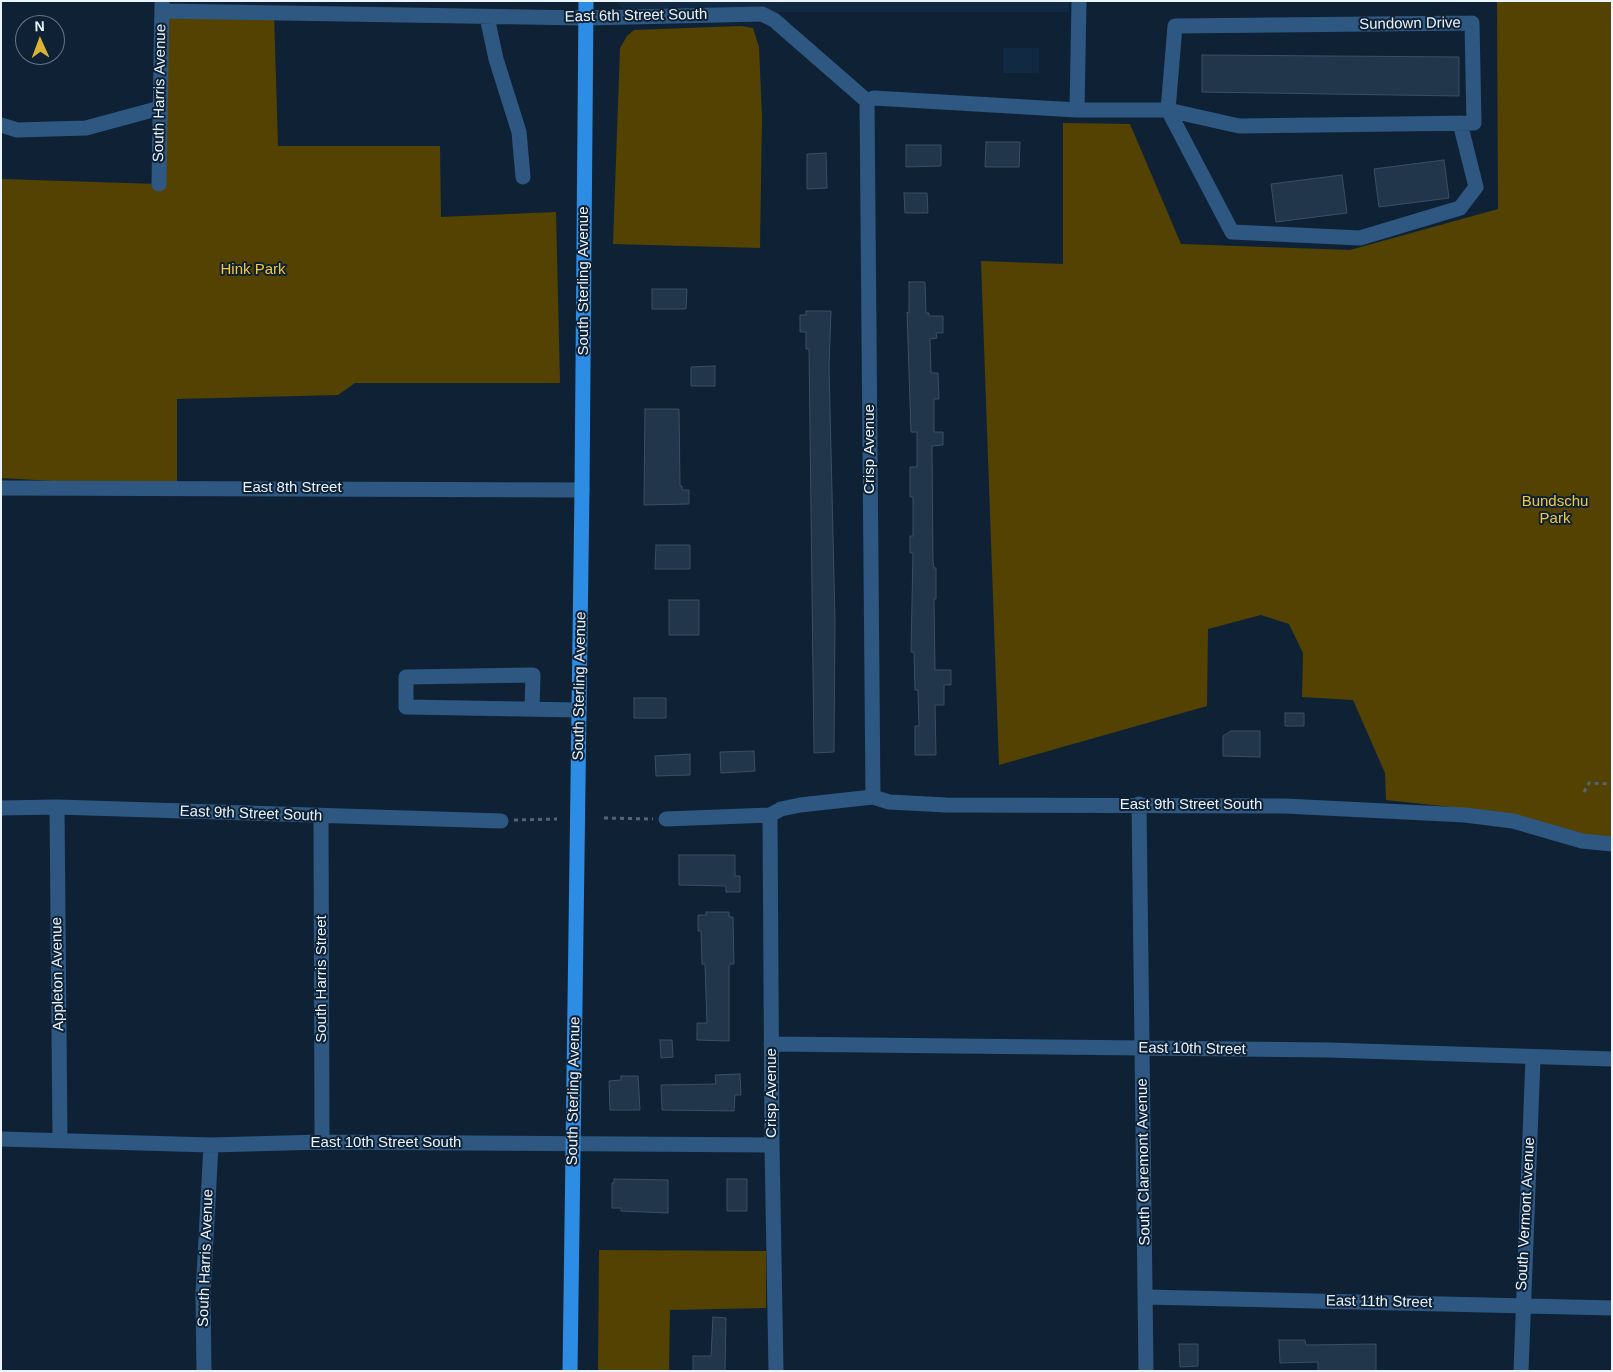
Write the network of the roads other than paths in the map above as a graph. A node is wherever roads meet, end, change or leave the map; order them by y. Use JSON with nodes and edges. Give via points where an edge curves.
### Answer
{"nodes":[{"id":1,"x":586,"y":1,"type":"edge"},
{"id":2,"x":1080,"y":1,"type":"edge"},
{"id":3,"x":162,"y":6,"type":"edge"},
{"id":4,"x":487,"y":16,"type":"junction"},
{"id":5,"x":586,"y":18,"type":"junction"},
{"id":6,"x":867,"y":101,"type":"junction"},
{"id":7,"x":160,"y":108,"type":"junction"},
{"id":8,"x":1077,"y":110,"type":"junction"},
{"id":9,"x":1168,"y":110,"type":"junction"},
{"id":10,"x":1460,"y":123,"type":"junction"},
{"id":11,"x":1,"y":125,"type":"edge"},
{"id":12,"x":523,"y":177,"type":"dead end"},
{"id":13,"x":159,"y":184,"type":"dead end"},
{"id":14,"x":1,"y":488,"type":"edge"},
{"id":15,"x":582,"y":490,"type":"junction"},
{"id":16,"x":532,"y":709,"type":"junction"},
{"id":17,"x":579,"y":710,"type":"junction"},
{"id":18,"x":873,"y":797,"type":"junction"},
{"id":19,"x":1139,"y":804,"type":"junction"},
{"id":20,"x":1,"y":808,"type":"edge"},
{"id":21,"x":57,"y":808,"type":"junction"},
{"id":22,"x":770,"y":815,"type":"junction"},
{"id":23,"x":321,"y":816,"type":"junction"},
{"id":24,"x":666,"y":819,"type":"road end"},
{"id":25,"x":501,"y":821,"type":"road end"},
{"id":26,"x":1612,"y":844,"type":"edge"},
{"id":27,"x":771,"y":1044,"type":"junction"},
{"id":28,"x":1142,"y":1048,"type":"junction"},
{"id":29,"x":1533,"y":1058,"type":"junction"},
{"id":30,"x":1612,"y":1059,"type":"edge"},
{"id":31,"x":1,"y":1139,"type":"edge"},
{"id":32,"x":60,"y":1140,"type":"junction"},
{"id":33,"x":322,"y":1142,"type":"junction"},
{"id":34,"x":573,"y":1144,"type":"junction"},
{"id":35,"x":211,"y":1145,"type":"junction"},
{"id":36,"x":772,"y":1145,"type":"junction"},
{"id":37,"x":1146,"y":1297,"type":"junction"},
{"id":38,"x":1522,"y":1306,"type":"junction"},
{"id":39,"x":1612,"y":1308,"type":"edge"},
{"id":40,"x":204,"y":1371,"type":"edge"},
{"id":41,"x":570,"y":1371,"type":"edge"},
{"id":42,"x":776,"y":1371,"type":"edge"},
{"id":43,"x":1146,"y":1371,"type":"edge"},
{"id":44,"x":1521,"y":1371,"type":"edge"}],
"edges":[{"from":1,"to":5,"type":"main road","name":"South Sterling Avenue"},
{"from":2,"to":8,"type":"street"},
{"from":3,"to":4,"type":"street","name":"East 6th Street South"},
{"from":3,"to":7,"type":"street","name":"South Harris Avenue"},
{"from":4,"to":5,"type":"street","name":"East 6th Street South"},
{"from":4,"to":12,"type":"street","via":[[496,59],[519,132]]},
{"from":5,"to":6,"type":"street","name":"East 6th Street South","via":[[762,14],[774,20]]},
{"from":5,"to":15,"type":"main road","name":"South Sterling Avenue"},
{"from":6,"to":8,"type":"street","via":[[874,98]]},
{"from":6,"to":18,"type":"street","name":"Crisp Avenue"},
{"from":7,"to":11,"type":"street","via":[[86,128],[17,130]]},
{"from":7,"to":13,"type":"street","name":"South Harris Avenue"},
{"from":8,"to":9,"type":"street"},
{"from":9,"to":10,"type":"street","via":[[1239,126]]},
{"from":9,"to":10,"type":"street","via":[[1232,232],[1350,238],[1360,238],[1460,208],[1476,187]]},
{"from":9,"to":10,"type":"street","name":"Sundown Drive","via":[[1175,26],[1472,23],[1474,122]]},
{"from":14,"to":15,"type":"street","name":"East 8th Street"},
{"from":15,"to":17,"type":"main road","name":"South Sterling Avenue"},
{"from":16,"to":16,"type":"street","via":[[533,675],[406,677],[406,707]]},
{"from":16,"to":17,"type":"street"},
{"from":17,"to":34,"type":"main road","name":"South Sterling Avenue"},
{"from":18,"to":19,"type":"street","name":"East 9th Street South","via":[[889,802],[946,805]]},
{"from":18,"to":22,"type":"street","name":"East 9th Street South","via":[[800,805]]},
{"from":19,"to":26,"type":"street","name":"East 9th Street South","via":[[1284,806],[1465,816],[1513,821],[1582,841]]},
{"from":19,"to":28,"type":"street","name":"South Claremont Avenue"},
{"from":20,"to":21,"type":"street","name":"East 9th Street South"},
{"from":21,"to":23,"type":"street","name":"East 9th Street South"},
{"from":21,"to":32,"type":"street","name":"Appleton Avenue"},
{"from":22,"to":24,"type":"street","name":"East 9th Street South"},
{"from":22,"to":27,"type":"street","name":"Crisp Avenue"},
{"from":23,"to":25,"type":"street","name":"East 9th Street South"},
{"from":23,"to":33,"type":"street","name":"South Harris Street"},
{"from":27,"to":28,"type":"street","name":"East 10th Street"},
{"from":27,"to":36,"type":"street","name":"Crisp Avenue"},
{"from":28,"to":29,"type":"street","name":"East 10th Street","via":[[1329,1050]]},
{"from":28,"to":37,"type":"street","name":"South Claremont Avenue"},
{"from":29,"to":30,"type":"street","name":"East 10th Street"},
{"from":29,"to":38,"type":"street","name":"South Vermont Avenue"},
{"from":31,"to":32,"type":"street","name":"East 10th Street South"},
{"from":32,"to":35,"type":"street","name":"East 10th Street South"},
{"from":33,"to":34,"type":"street","name":"East 10th Street South"},
{"from":33,"to":35,"type":"street","name":"East 10th Street South"},
{"from":34,"to":36,"type":"street","name":"East 10th Street South"},
{"from":34,"to":41,"type":"main road","name":"South Sterling Avenue"},
{"from":35,"to":40,"type":"street","name":"South Harris Avenue","via":[[204,1275]]},
{"from":36,"to":42,"type":"street","name":"Crisp Avenue"},
{"from":37,"to":38,"type":"street","name":"East 11th Street"},
{"from":37,"to":43,"type":"street","name":"South Claremont Avenue"},
{"from":38,"to":39,"type":"street","name":"East 11th Street"},
{"from":38,"to":44,"type":"street","name":"South Vermont Avenue"}]}
